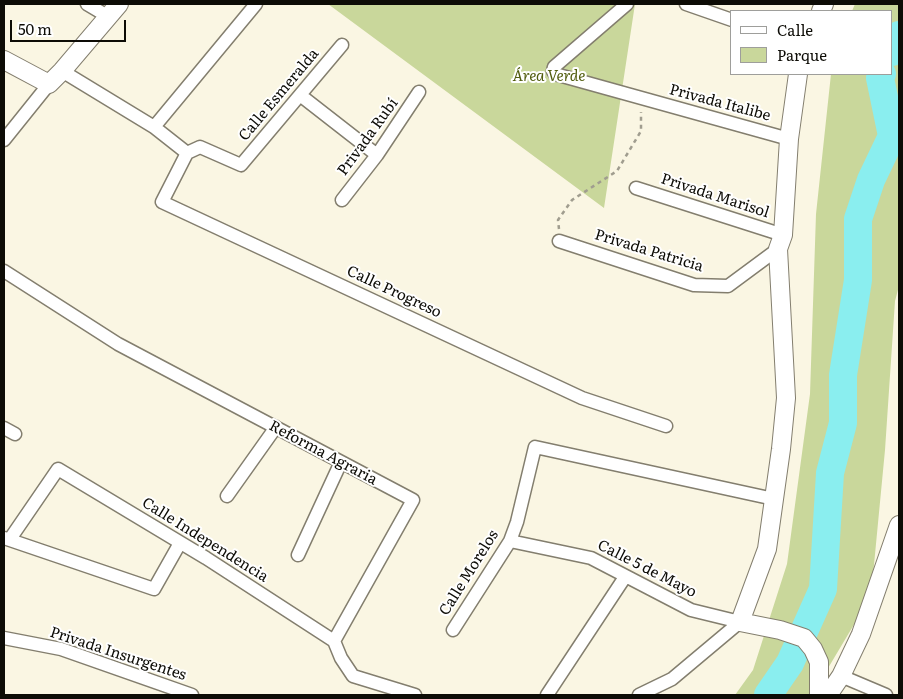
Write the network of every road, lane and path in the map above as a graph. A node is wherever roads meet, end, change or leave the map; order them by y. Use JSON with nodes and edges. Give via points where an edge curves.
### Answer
{"nodes":[{"id":1,"x":88,"y":4,"type":"edge"},
{"id":2,"x":256,"y":4,"type":"edge"},
{"id":3,"x":627,"y":4,"type":"edge"},
{"id":4,"x":686,"y":4,"type":"edge"},
{"id":5,"x":114,"y":10,"type":"edge"},
{"id":6,"x":730,"y":19,"type":"edge"},
{"id":7,"x":342,"y":45,"type":"dead end"},
{"id":8,"x":4,"y":60,"type":"edge"},
{"id":9,"x":62,"y":71,"type":"junction"},
{"id":10,"x":798,"y":75,"type":"edge"},
{"id":11,"x":49,"y":84,"type":"junction"},
{"id":12,"x":419,"y":92,"type":"dead end"},
{"id":13,"x":300,"y":95,"type":"junction"},
{"id":14,"x":642,"y":98,"type":"junction"},
{"id":15,"x":154,"y":127,"type":"junction"},
{"id":16,"x":789,"y":139,"type":"junction"},
{"id":17,"x":4,"y":140,"type":"edge"},
{"id":18,"x":187,"y":153,"type":"junction"},
{"id":19,"x":377,"y":155,"type":"junction"},
{"id":20,"x":636,"y":188,"type":"dead end"},
{"id":21,"x":342,"y":200,"type":"dead end"},
{"id":22,"x":560,"y":241,"type":"joint"},
{"id":23,"x":780,"y":242,"type":"junction"},
{"id":24,"x":4,"y":271,"type":"edge"},
{"id":25,"x":666,"y":426,"type":"dead end"},
{"id":26,"x":276,"y":428,"type":"junction"},
{"id":27,"x":341,"y":462,"type":"junction"},
{"id":28,"x":227,"y":496,"type":"dead end"},
{"id":29,"x":774,"y":499,"type":"junction"},
{"id":30,"x":899,"y":525,"type":"edge"},
{"id":31,"x":7,"y":539,"type":"edge"},
{"id":32,"x":510,"y":541,"type":"junction"},
{"id":33,"x":180,"y":542,"type":"junction"},
{"id":34,"x":298,"y":555,"type":"dead end"},
{"id":35,"x":625,"y":576,"type":"junction"},
{"id":36,"x":740,"y":622,"type":"junction"},
{"id":37,"x":453,"y":630,"type":"dead end"},
{"id":38,"x":4,"y":638,"type":"edge"},
{"id":39,"x":334,"y":641,"type":"junction"},
{"id":40,"x":841,"y":676,"type":"junction"},
{"id":41,"x":656,"y":691,"type":"edge"},
{"id":42,"x":409,"y":694,"type":"edge"},
{"id":43,"x":192,"y":695,"type":"edge"},
{"id":44,"x":548,"y":695,"type":"edge"},
{"id":45,"x":639,"y":695,"type":"edge"},
{"id":46,"x":819,"y":695,"type":"edge"},
{"id":47,"x":828,"y":695,"type":"edge"},
{"id":48,"x":886,"y":695,"type":"edge"}],
"edges":[{"from":1,"to":5,"type":"street"},
{"from":2,"to":15,"type":"street"},
{"from":3,"to":14,"type":"street","name":"Privada Italibe","via":[[553,71],[554,74]]},
{"from":4,"to":6,"type":"street"},
{"from":5,"to":9,"type":"street"},
{"from":7,"to":13,"type":"street","name":"Calle Esmeralda"},
{"from":8,"to":11,"type":"street"},
{"from":9,"to":11,"type":"street"},
{"from":9,"to":15,"type":"street"},
{"from":10,"to":16,"type":"street"},
{"from":11,"to":17,"type":"street"},
{"from":12,"to":19,"type":"street","name":"Privada Rubí"},
{"from":13,"to":18,"type":"street","name":"Calle Esmeralda","via":[[241,165],[200,147]]},
{"from":13,"to":19,"type":"street"},
{"from":14,"to":16,"type":"street","name":"Privada Italibe"},
{"from":14,"to":22,"type":"path","via":[[641,130],[617,170],[572,200],[558,220]]},
{"from":15,"to":18,"type":"street"},
{"from":16,"to":23,"type":"street"},
{"from":18,"to":25,"type":"street","name":"Calle Progreso","via":[[162,202],[582,398]]},
{"from":19,"to":21,"type":"street","name":"Privada Rubí"},
{"from":20,"to":23,"type":"street","name":"Privada Marisol"},
{"from":22,"to":23,"type":"street","name":"Privada Patricia","via":[[694,284],[728,286]]},
{"from":23,"to":29,"type":"street","via":[[786,398]]},
{"from":24,"to":26,"type":"street","name":"Reforma Agraria","via":[[118,344]]},
{"from":26,"to":27,"type":"street","name":"Reforma Agraria"},
{"from":26,"to":28,"type":"street"},
{"from":27,"to":34,"type":"street"},
{"from":27,"to":39,"type":"street","name":"Reforma Agraria","via":[[413,500]]},
{"from":29,"to":32,"type":"street","name":"Calle Morelos","via":[[536,446]]},
{"from":29,"to":36,"type":"street","via":[[767,550]]},
{"from":30,"to":40,"type":"street","via":[[861,634]]},
{"from":31,"to":33,"type":"street","via":[[154,589]]},
{"from":31,"to":33,"type":"street","name":"Calle Independencia","via":[[58,469]]},
{"from":32,"to":35,"type":"street","name":"Calle 5 de Mayo","via":[[591,558]]},
{"from":32,"to":37,"type":"street","name":"Calle Morelos"},
{"from":33,"to":39,"type":"street","name":"Calle Independencia"},
{"from":35,"to":36,"type":"street","name":"Calle 5 de Mayo","via":[[691,610]]},
{"from":35,"to":44,"type":"street"},
{"from":36,"to":41,"type":"street"},
{"from":36,"to":46,"type":"street","via":[[804,638],[819,662]]},
{"from":38,"to":43,"type":"street","name":"Privada Insurgentes","via":[[61,649]]},
{"from":39,"to":42,"type":"street","via":[[353,676]]},
{"from":40,"to":47,"type":"street"},
{"from":40,"to":48,"type":"street"},
{"from":41,"to":45,"type":"street"}]}
